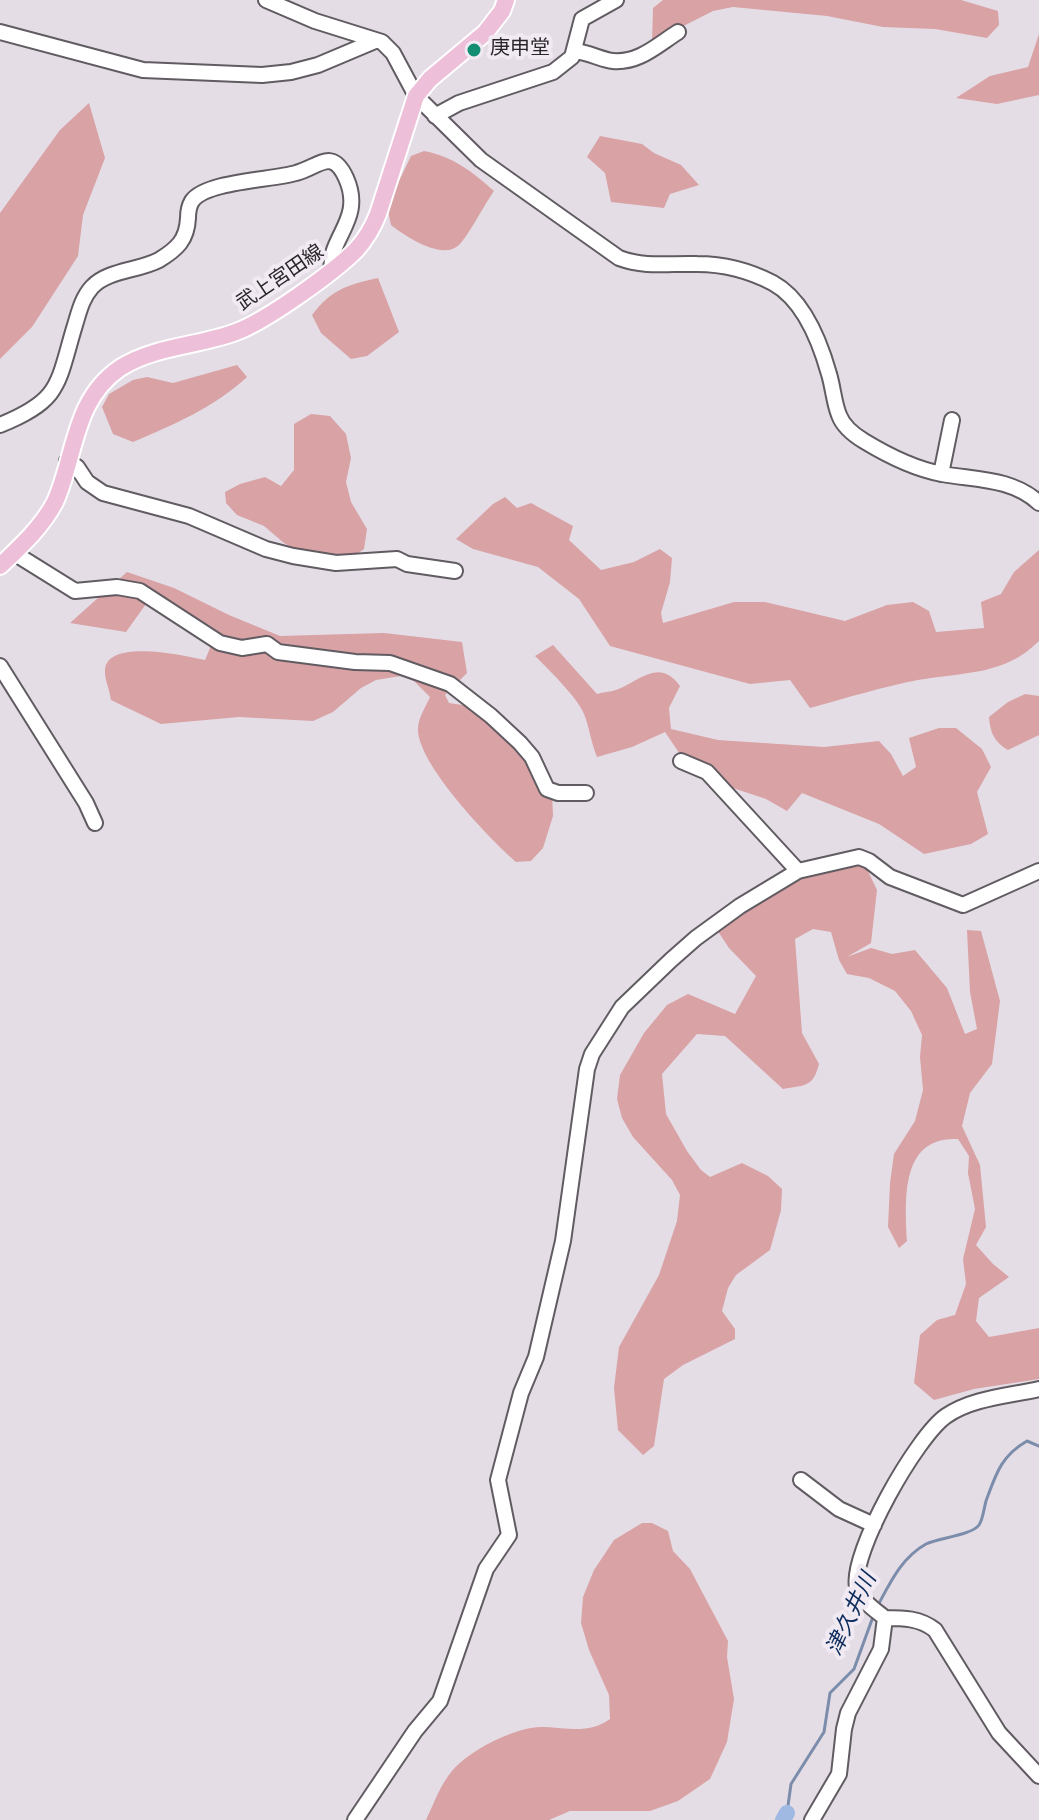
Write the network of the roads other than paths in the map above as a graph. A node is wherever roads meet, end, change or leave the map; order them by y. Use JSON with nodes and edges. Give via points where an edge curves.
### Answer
{"nodes":[{"id":1,"x":266,"y":0,"type":"edge"},
{"id":2,"x":506,"y":0,"type":"edge"},
{"id":3,"x":616,"y":0,"type":"edge"},
{"id":4,"x":0,"y":32,"type":"edge"},
{"id":5,"x":678,"y":32,"type":"dead end"},
{"id":6,"x":375,"y":41,"type":"junction"},
{"id":7,"x":574,"y":51,"type":"junction"},
{"id":8,"x":416,"y":96,"type":"junction"},
{"id":9,"x":435,"y":116,"type":"junction"},
{"id":10,"x":332,"y":270,"type":"junction"},
{"id":11,"x":952,"y":420,"type":"dead end"},
{"id":12,"x":0,"y":425,"type":"edge"},
{"id":13,"x":67,"y":461,"type":"junction"},
{"id":14,"x":941,"y":474,"type":"junction"},
{"id":15,"x":1039,"y":503,"type":"edge"},
{"id":16,"x":14,"y":553,"type":"junction"},
{"id":17,"x":0,"y":566,"type":"edge"},
{"id":18,"x":455,"y":571,"type":"dead end"},
{"id":19,"x":0,"y":666,"type":"edge"},
{"id":20,"x":681,"y":761,"type":"dead end"},
{"id":21,"x":586,"y":793,"type":"dead end"},
{"id":22,"x":95,"y":823,"type":"dead end"},
{"id":23,"x":798,"y":871,"type":"junction"},
{"id":24,"x":1039,"y":871,"type":"edge"},
{"id":25,"x":1039,"y":1389,"type":"edge"},
{"id":26,"x":801,"y":1480,"type":"dead end"},
{"id":27,"x":874,"y":1525,"type":"junction"},
{"id":28,"x":885,"y":1618,"type":"junction"},
{"id":29,"x":1039,"y":1776,"type":"edge"},
{"id":30,"x":355,"y":1820,"type":"edge"},
{"id":31,"x":812,"y":1820,"type":"edge"}],
"edges":[{"from":1,"to":6,"type":"street"},
{"from":2,"to":8,"type":"main road","name":"武上宮田線","via":[[485,33]]},
{"from":3,"to":7,"type":"street","via":[[582,19]]},
{"from":4,"to":6,"type":"street","via":[[143,70],[262,75],[318,65]]},
{"from":5,"to":7,"type":"street","via":[[643,57],[610,61]]},
{"from":6,"to":8,"type":"street","via":[[393,53]]},
{"from":7,"to":9,"type":"street","via":[[553,72],[504,86]]},
{"from":8,"to":9,"type":"street"},
{"from":8,"to":10,"type":"main road","name":"武上宮田線","via":[[371,230]]},
{"from":9,"to":14,"type":"street","via":[[481,160],[619,258],[637,264],[728,267],[777,285],[815,335],[847,428],[903,461]]},
{"from":10,"to":12,"type":"street","via":[[330,259],[350,219],[351,200],[348,182],[333,162],[205,192],[193,200],[180,246],[92,287],[82,302],[61,378],[51,395]]},
{"from":10,"to":13,"type":"main road","name":"武上宮田線","via":[[252,326],[153,353],[122,367],[88,404]]},
{"from":11,"to":14,"type":"street"},
{"from":13,"to":16,"type":"main road","name":"武上宮田線","via":[[47,515]]},
{"from":13,"to":18,"type":"street","via":[[103,493],[189,516],[266,549],[336,563],[397,559]]},
{"from":14,"to":15,"type":"street","via":[[989,479]]},
{"from":16,"to":17,"type":"main road","name":"武上宮田線"},
{"from":16,"to":21,"type":"street","via":[[75,591],[117,587],[146,593],[220,643],[242,648],[267,644],[278,652],[390,663],[449,683],[520,743],[547,789]]},
{"from":19,"to":22,"type":"street"},
{"from":20,"to":23,"type":"street","via":[[707,772]]},
{"from":23,"to":24,"type":"street","via":[[859,857],[890,877],[963,905]]},
{"from":23,"to":30,"type":"street","via":[[696,938],[622,1007],[592,1054],[556,1272],[498,1480],[509,1535],[486,1569],[440,1701]]},
{"from":25,"to":27,"type":"street","via":[[963,1406],[944,1417],[913,1452]]},
{"from":26,"to":27,"type":"street","via":[[839,1509]]},
{"from":27,"to":28,"type":"street","via":[[860,1562],[857,1589]]},
{"from":28,"to":29,"type":"street","via":[[915,1620],[935,1630],[999,1733]]},
{"from":28,"to":31,"type":"street","via":[[881,1649],[848,1713],[839,1774]]}]}
